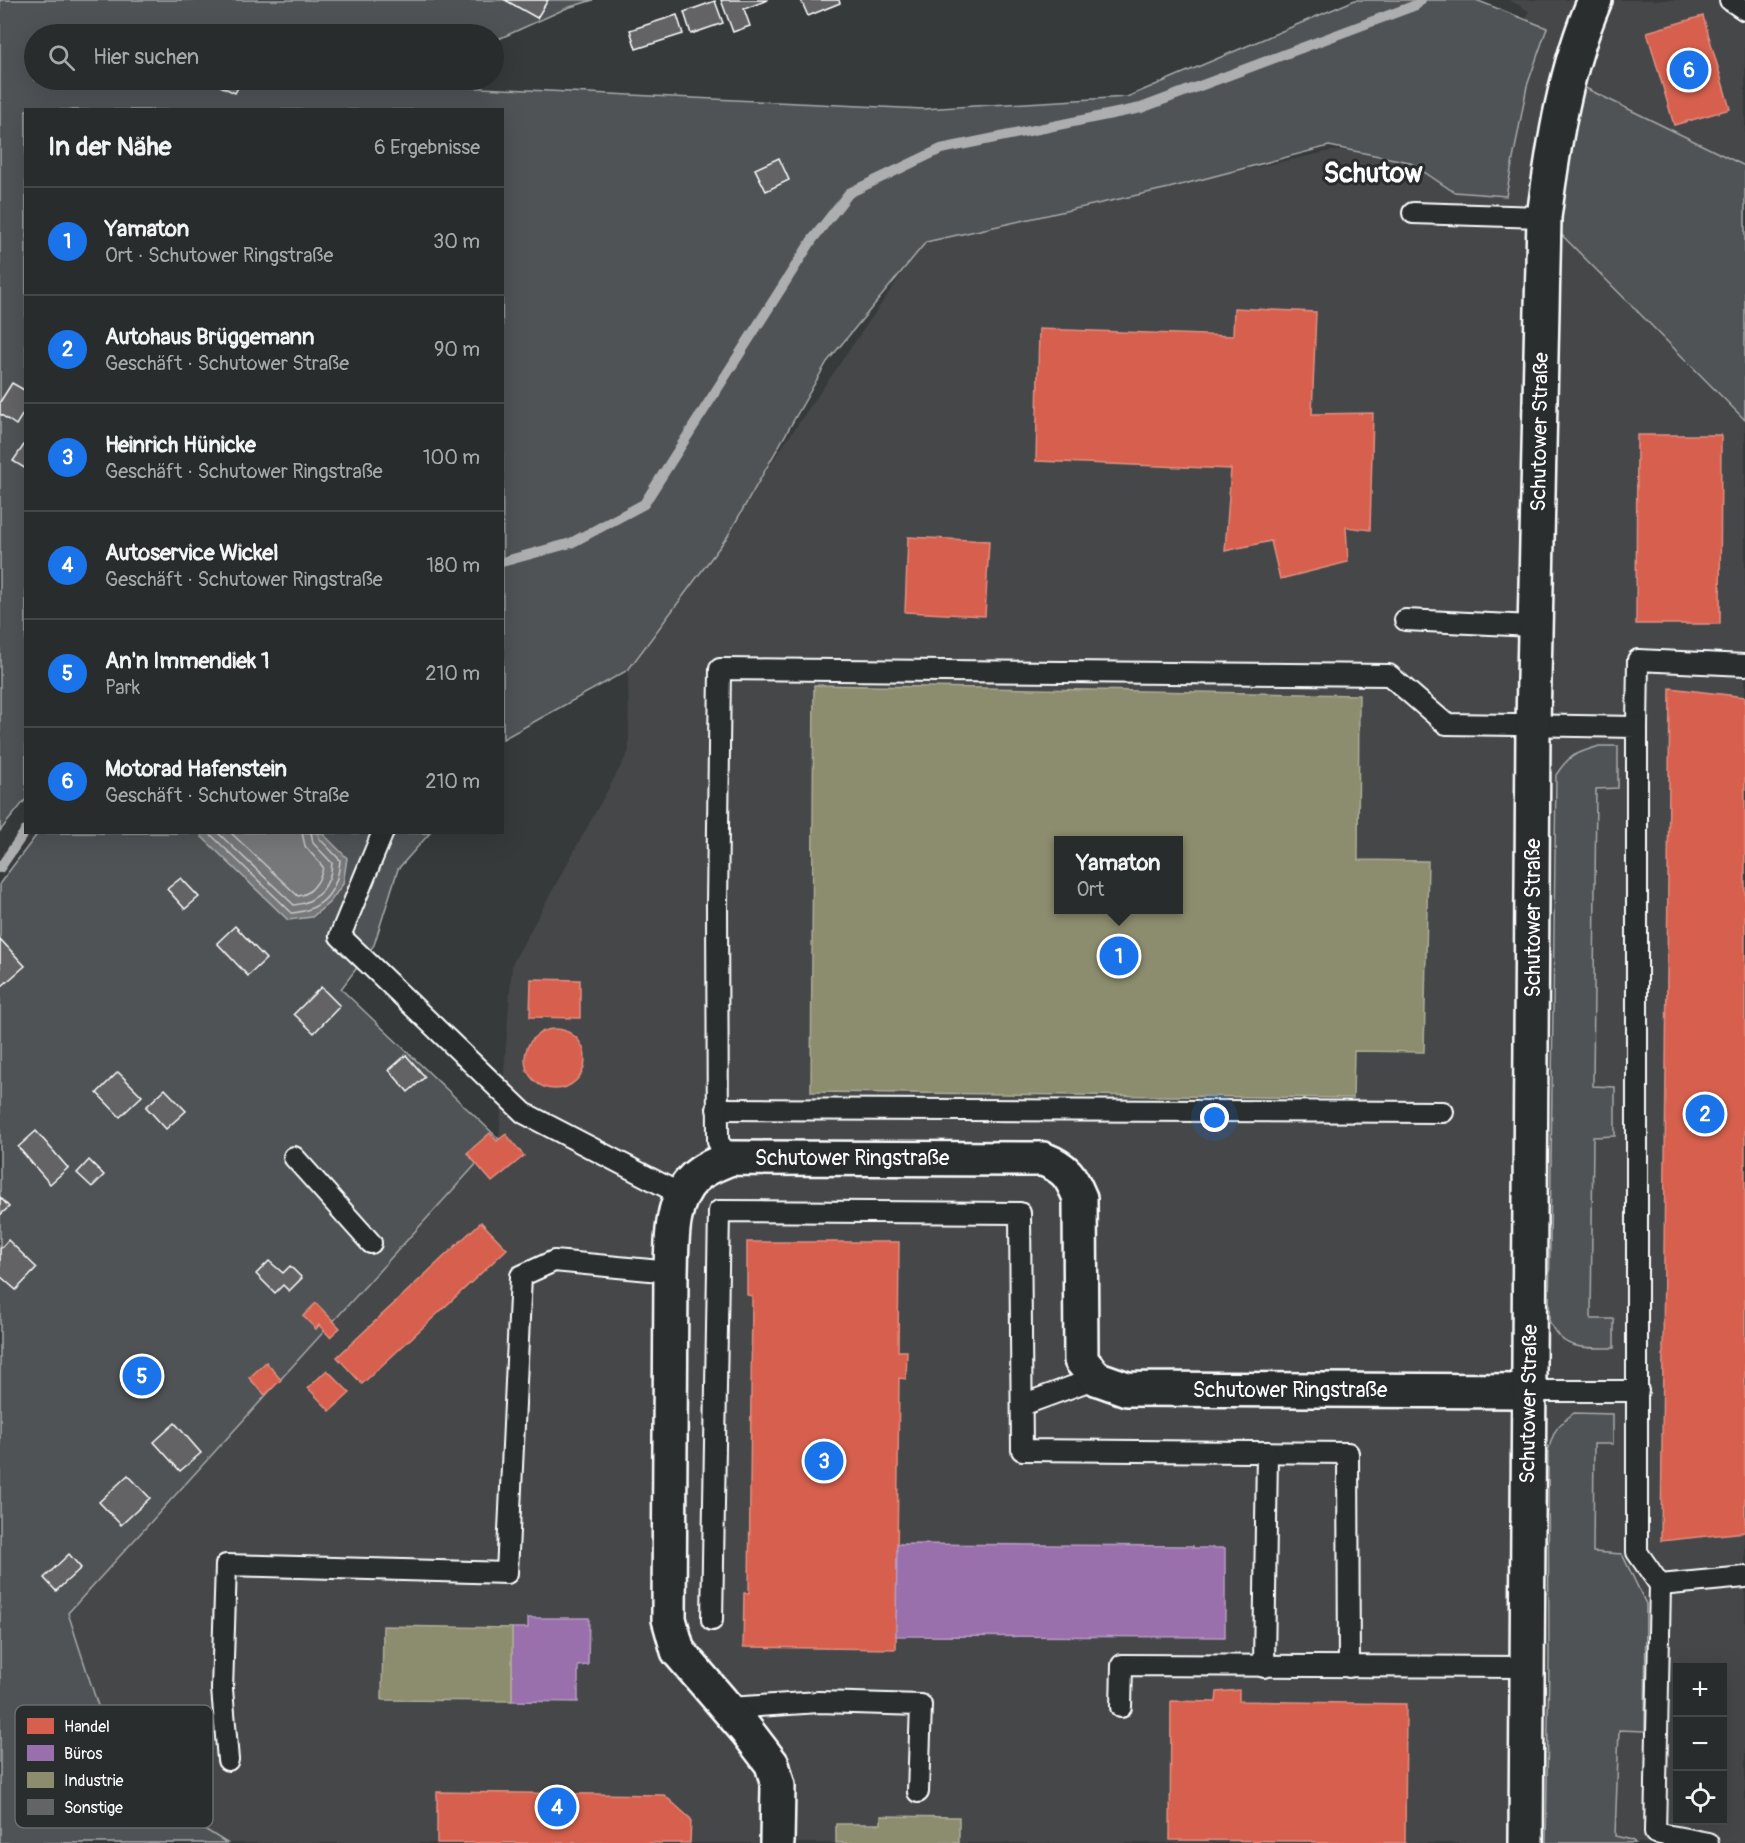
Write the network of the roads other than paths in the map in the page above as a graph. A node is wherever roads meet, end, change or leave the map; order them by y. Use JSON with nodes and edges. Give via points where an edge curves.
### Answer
{"nodes":[{"id":1,"x":1595,"y":0,"type":"edge"},
{"id":2,"x":1730,"y":0,"type":"edge"},
{"id":3,"x":1745,"y":10,"type":"edge"},
{"id":4,"x":1413,"y":213,"type":"dead end"},
{"id":5,"x":1544,"y":217,"type":"junction"},
{"id":6,"x":1405,"y":620,"type":"dead end"},
{"id":7,"x":1535,"y":626,"type":"junction"},
{"id":8,"x":1745,"y":665,"type":"edge"},
{"id":9,"x":1533,"y":725,"type":"junction"},
{"id":10,"x":1637,"y":727,"type":"junction"},
{"id":11,"x":382,"y":834,"type":"edge"},
{"id":12,"x":717,"y":1109,"type":"junction"},
{"id":13,"x":1443,"y":1113,"type":"dead end"},
{"id":14,"x":294,"y":1157,"type":"dead end"},
{"id":15,"x":731,"y":1158,"type":"junction"},
{"id":16,"x":682,"y":1195,"type":"junction"},
{"id":17,"x":371,"y":1243,"type":"dead end"},
{"id":18,"x":671,"y":1272,"type":"junction"},
{"id":19,"x":1096,"y":1378,"type":"junction"},
{"id":20,"x":1530,"y":1391,"type":"junction"},
{"id":21,"x":1638,"y":1391,"type":"junction"},
{"id":22,"x":1022,"y":1405,"type":"junction"},
{"id":23,"x":1267,"y":1452,"type":"junction"},
{"id":24,"x":1745,"y":1577,"type":"edge"},
{"id":25,"x":1660,"y":1586,"type":"junction"},
{"id":26,"x":712,"y":1620,"type":"dead end"},
{"id":27,"x":1264,"y":1667,"type":"junction"},
{"id":28,"x":1349,"y":1667,"type":"junction"},
{"id":29,"x":1526,"y":1667,"type":"junction"},
{"id":30,"x":1121,"y":1707,"type":"dead end"},
{"id":31,"x":728,"y":1708,"type":"junction"},
{"id":32,"x":228,"y":1760,"type":"dead end"},
{"id":33,"x":918,"y":1792,"type":"dead end"},
{"id":34,"x":777,"y":1843,"type":"edge"},
{"id":35,"x":1526,"y":1843,"type":"edge"},
{"id":36,"x":1708,"y":1843,"type":"edge"}],
"edges":[{"from":1,"to":5,"type":"street","name":"Schutower Straße","via":[[1567,79]]},
{"from":2,"to":3,"type":"lane"},
{"from":4,"to":5,"type":"lane"},
{"from":5,"to":7,"type":"street","name":"Schutower Straße"},
{"from":6,"to":7,"type":"lane"},
{"from":7,"to":9,"type":"street","name":"Schutower Straße"},
{"from":8,"to":10,"type":"lane","via":[[1638,660]]},
{"from":9,"to":10,"type":"lane"},
{"from":9,"to":12,"type":"lane","via":[[1446,724],[1389,675],[720,669]]},
{"from":9,"to":20,"type":"street","name":"Schutower Straße"},
{"from":10,"to":21,"type":"lane"},
{"from":11,"to":16,"type":"lane","via":[[340,936],[524,1113]]},
{"from":12,"to":13,"type":"lane"},
{"from":12,"to":15,"type":"lane","via":[[718,1142]]},
{"from":14,"to":17,"type":"lane"},
{"from":15,"to":16,"type":"street","name":"Schutower Ringstraße","via":[[694,1178]]},
{"from":15,"to":19,"type":"street","name":"Schutower Ringstraße","via":[[1043,1159],[1060,1166],[1072,1179],[1080,1198],[1081,1360]]},
{"from":16,"to":18,"type":"street","name":"Schutower Ringstraße","via":[[673,1225]]},
{"from":18,"to":31,"type":"street","name":"Schutower Ringstraße","via":[[669,1619],[678,1651]]},
{"from":18,"to":32,"type":"lane","via":[[554,1261],[521,1276],[507,1573],[226,1565],[222,1689]]},
{"from":19,"to":20,"type":"street","name":"Schutower Ringstraße","via":[[1127,1389]]},
{"from":19,"to":22,"type":"lane"},
{"from":20,"to":21,"type":"lane"},
{"from":20,"to":29,"type":"street","name":"Schutower Straße"},
{"from":21,"to":25,"type":"lane","via":[[1637,1552]]},
{"from":22,"to":23,"type":"lane","via":[[1022,1450]]},
{"from":22,"to":26,"type":"lane","via":[[1020,1213],[719,1211]]},
{"from":23,"to":27,"type":"lane"},
{"from":23,"to":28,"type":"lane","via":[[1348,1453]]},
{"from":24,"to":25,"type":"lane"},
{"from":25,"to":36,"type":"lane","via":[[1655,1833]]},
{"from":27,"to":28,"type":"lane"},
{"from":27,"to":30,"type":"lane","via":[[1122,1665]]},
{"from":28,"to":29,"type":"lane"},
{"from":29,"to":35,"type":"street","name":"Schutower Straße"},
{"from":31,"to":33,"type":"lane","via":[[819,1702],[921,1705]]},
{"from":31,"to":34,"type":"street","name":"Schutower Ringstraße","via":[[772,1764],[778,1786]]}]}
